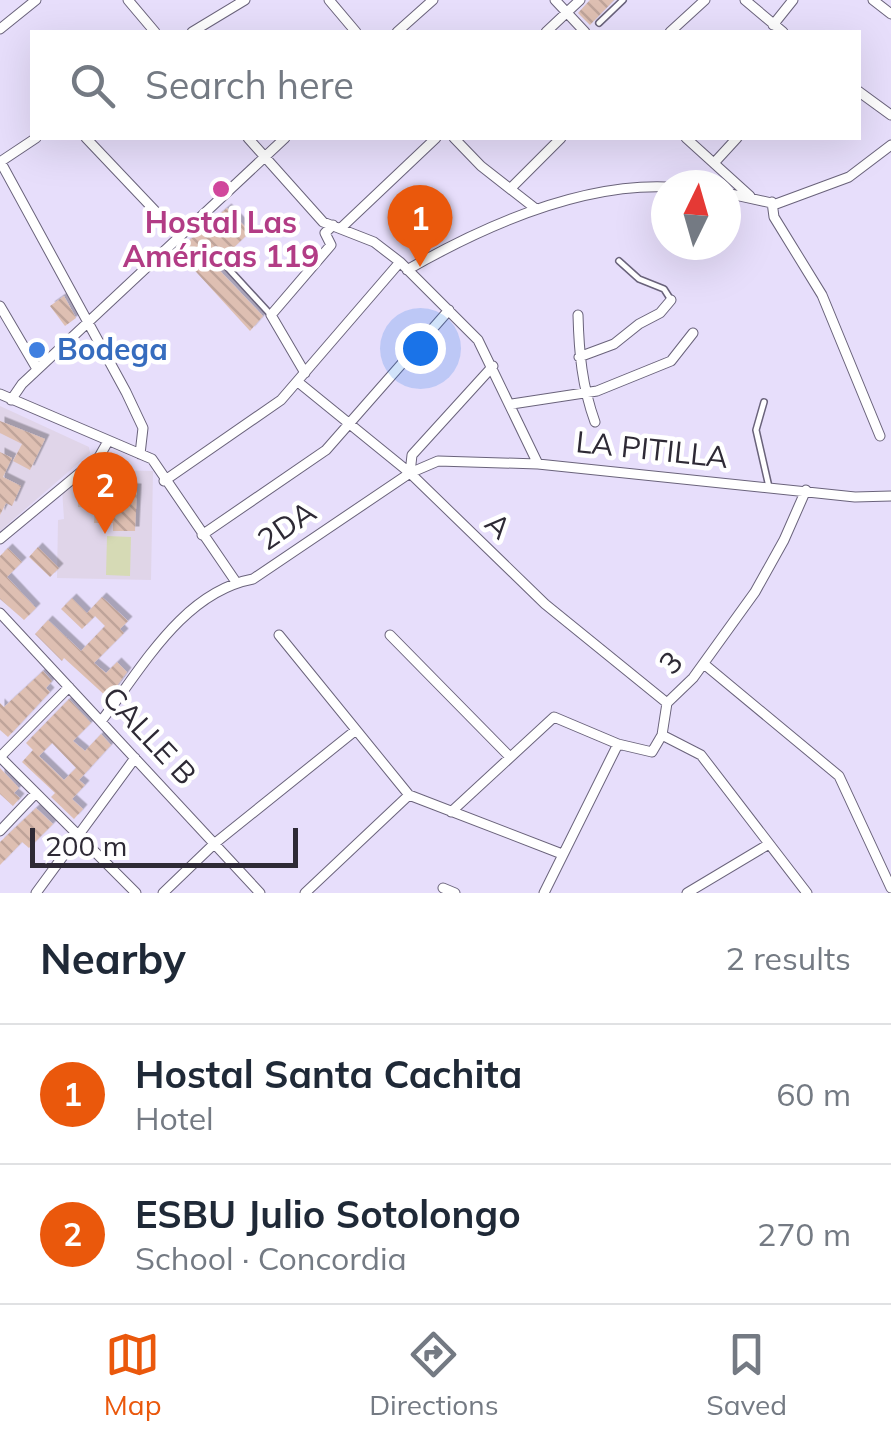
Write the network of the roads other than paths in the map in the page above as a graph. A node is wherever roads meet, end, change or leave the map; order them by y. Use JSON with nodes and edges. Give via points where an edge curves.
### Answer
{"nodes":[{"id":1,"x":36,"y":0,"type":"edge"},
{"id":2,"x":128,"y":0,"type":"edge"},
{"id":3,"x":246,"y":0,"type":"edge"},
{"id":4,"x":329,"y":0,"type":"edge"},
{"id":5,"x":433,"y":0,"type":"edge"},
{"id":6,"x":555,"y":0,"type":"edge"},
{"id":7,"x":580,"y":0,"type":"edge"},
{"id":8,"x":622,"y":0,"type":"edge"},
{"id":9,"x":705,"y":0,"type":"edge"},
{"id":10,"x":745,"y":0,"type":"edge"},
{"id":11,"x":792,"y":0,"type":"edge"},
{"id":12,"x":873,"y":0,"type":"edge"},
{"id":13,"x":567,"y":12,"type":"junction"},
{"id":14,"x":891,"y":14,"type":"edge"},
{"id":15,"x":598,"y":22,"type":"dead end"},
{"id":16,"x":773,"y":25,"type":"junction"},
{"id":17,"x":0,"y":29,"type":"edge"},
{"id":18,"x":153,"y":30,"type":"edge"},
{"id":19,"x":195,"y":30,"type":"edge"},
{"id":20,"x":354,"y":30,"type":"edge"},
{"id":21,"x":399,"y":30,"type":"edge"},
{"id":22,"x":548,"y":30,"type":"edge"},
{"id":23,"x":584,"y":30,"type":"edge"},
{"id":24,"x":672,"y":30,"type":"edge"},
{"id":25,"x":780,"y":30,"type":"edge"},
{"id":26,"x":861,"y":93,"type":"edge"},
{"id":27,"x":891,"y":115,"type":"edge"},
{"id":28,"x":33,"y":140,"type":"edge"},
{"id":29,"x":88,"y":140,"type":"edge"},
{"id":30,"x":250,"y":140,"type":"edge"},
{"id":31,"x":283,"y":140,"type":"edge"},
{"id":32,"x":434,"y":140,"type":"edge"},
{"id":33,"x":456,"y":140,"type":"edge"},
{"id":34,"x":559,"y":140,"type":"edge"},
{"id":35,"x":688,"y":140,"type":"edge"},
{"id":36,"x":735,"y":140,"type":"edge"},
{"id":37,"x":888,"y":149,"type":"edge"},
{"id":38,"x":265,"y":156,"type":"junction"},
{"id":39,"x":0,"y":162,"type":"edge"},
{"id":40,"x":891,"y":162,"type":"edge"},
{"id":41,"x":714,"y":163,"type":"junction"},
{"id":42,"x":512,"y":187,"type":"junction"},
{"id":43,"x":651,"y":187,"type":"edge"},
{"id":44,"x":741,"y":195,"type":"edge"},
{"id":45,"x":751,"y":197,"type":"junction"},
{"id":46,"x":772,"y":202,"type":"junction"},
{"id":47,"x":536,"y":210,"type":"junction"},
{"id":48,"x":338,"y":226,"type":"junction"},
{"id":49,"x":178,"y":235,"type":"junction"},
{"id":50,"x":214,"y":253,"type":"dead end"},
{"id":51,"x":619,"y":261,"type":"dead end"},
{"id":52,"x":404,"y":266,"type":"junction"},
{"id":53,"x":671,"y":300,"type":"joint"},
{"id":54,"x":0,"y":306,"type":"edge"},
{"id":55,"x":449,"y":310,"type":"junction"},
{"id":56,"x":271,"y":314,"type":"junction"},
{"id":57,"x":578,"y":315,"type":"dead end"},
{"id":58,"x":88,"y":321,"type":"junction"},
{"id":59,"x":693,"y":333,"type":"dead end"},
{"id":60,"x":579,"y":357,"type":"junction"},
{"id":61,"x":493,"y":366,"type":"junction"},
{"id":62,"x":37,"y":370,"type":"junction"},
{"id":63,"x":302,"y":378,"type":"junction"},
{"id":64,"x":584,"y":393,"type":"junction"},
{"id":65,"x":0,"y":394,"type":"edge"},
{"id":66,"x":12,"y":400,"type":"junction"},
{"id":67,"x":764,"y":402,"type":"dead end"},
{"id":68,"x":512,"y":404,"type":"junction"},
{"id":69,"x":594,"y":422,"type":"dead end"},
{"id":70,"x":350,"y":426,"type":"junction"},
{"id":71,"x":880,"y":436,"type":"dead end"},
{"id":72,"x":108,"y":443,"type":"junction"},
{"id":73,"x":140,"y":454,"type":"junction"},
{"id":74,"x":538,"y":464,"type":"junction"},
{"id":75,"x":410,"y":474,"type":"junction"},
{"id":76,"x":164,"y":481,"type":"junction"},
{"id":77,"x":769,"y":487,"type":"junction"},
{"id":78,"x":806,"y":490,"type":"junction"},
{"id":79,"x":891,"y":496,"type":"edge"},
{"id":80,"x":202,"y":535,"type":"junction"},
{"id":81,"x":0,"y":539,"type":"edge"},
{"id":82,"x":236,"y":582,"type":"junction"},
{"id":83,"x":0,"y":613,"type":"edge"},
{"id":84,"x":279,"y":634,"type":"dead end"},
{"id":85,"x":390,"y":635,"type":"dead end"},
{"id":86,"x":704,"y":664,"type":"junction"},
{"id":87,"x":69,"y":686,"type":"junction"},
{"id":88,"x":667,"y":703,"type":"junction"},
{"id":89,"x":102,"y":720,"type":"junction"},
{"id":90,"x":356,"y":730,"type":"junction"},
{"id":91,"x":662,"y":735,"type":"junction"},
{"id":92,"x":618,"y":744,"type":"junction"},
{"id":93,"x":509,"y":756,"type":"junction"},
{"id":94,"x":0,"y":757,"type":"edge"},
{"id":95,"x":135,"y":758,"type":"junction"},
{"id":96,"x":36,"y":793,"type":"junction"},
{"id":97,"x":410,"y":795,"type":"junction"},
{"id":98,"x":451,"y":812,"type":"junction"},
{"id":99,"x":0,"y":832,"type":"edge"},
{"id":100,"x":81,"y":836,"type":"junction"},
{"id":101,"x":214,"y":844,"type":"junction"},
{"id":102,"x":769,"y":844,"type":"junction"},
{"id":103,"x":562,"y":854,"type":"junction"},
{"id":104,"x":443,"y":888,"type":"dead end"},
{"id":105,"x":891,"y":888,"type":"edge"},
{"id":106,"x":36,"y":893,"type":"edge"},
{"id":107,"x":136,"y":893,"type":"edge"},
{"id":108,"x":164,"y":893,"type":"edge"},
{"id":109,"x":260,"y":893,"type":"edge"},
{"id":110,"x":305,"y":893,"type":"edge"},
{"id":111,"x":455,"y":893,"type":"edge"},
{"id":112,"x":544,"y":893,"type":"edge"},
{"id":113,"x":688,"y":893,"type":"edge"},
{"id":114,"x":808,"y":893,"type":"edge"}],
"edges":[{"from":1,"to":17,"type":"street"},
{"from":2,"to":18,"type":"street"},
{"from":3,"to":19,"type":"street"},
{"from":4,"to":20,"type":"street"},
{"from":5,"to":21,"type":"street"},
{"from":6,"to":13,"type":"street"},
{"from":7,"to":13,"type":"street"},
{"from":8,"to":15,"type":"lane"},
{"from":9,"to":24,"type":"street"},
{"from":10,"to":16,"type":"street"},
{"from":11,"to":16,"type":"street"},
{"from":12,"to":14,"type":"street"},
{"from":13,"to":22,"type":"street"},
{"from":13,"to":23,"type":"street"},
{"from":16,"to":25,"type":"street"},
{"from":26,"to":27,"type":"street"},
{"from":28,"to":39,"type":"street"},
{"from":29,"to":49,"type":"street"},
{"from":30,"to":38,"type":"street"},
{"from":31,"to":38,"type":"street"},
{"from":32,"to":48,"type":"street"},
{"from":33,"to":42,"type":"street"},
{"from":34,"to":42,"type":"street"},
{"from":35,"to":41,"type":"street"},
{"from":36,"to":41,"type":"street"},
{"from":37,"to":40,"type":"street"},
{"from":37,"to":46,"type":"street","via":[[848,178]]},
{"from":38,"to":48,"type":"street","via":[[323,222]]},
{"from":38,"to":49,"type":"street"},
{"from":39,"to":58,"type":"street"},
{"from":41,"to":45,"type":"street"},
{"from":42,"to":47,"type":"street"},
{"from":43,"to":47,"type":"street"},
{"from":44,"to":45,"type":"street"},
{"from":45,"to":46,"type":"street"},
{"from":46,"to":71,"type":"street","via":[[774,217],[822,295]]},
{"from":47,"to":52,"type":"street"},
{"from":48,"to":52,"type":"street"},
{"from":48,"to":56,"type":"street","via":[[325,233],[331,245]]},
{"from":49,"to":58,"type":"street"},
{"from":50,"to":56,"type":"lane"},
{"from":51,"to":53,"type":"lane","via":[[638,279],[664,288]]},
{"from":52,"to":55,"type":"street"},
{"from":52,"to":63,"type":"street"},
{"from":53,"to":60,"type":"street","via":[[614,344]]},
{"from":54,"to":62,"type":"street"},
{"from":55,"to":61,"type":"street"},
{"from":55,"to":70,"type":"street"},
{"from":56,"to":63,"type":"street","name":"A"},
{"from":57,"to":60,"type":"street"},
{"from":58,"to":62,"type":"street"},
{"from":58,"to":73,"type":"street","via":[[143,428]]},
{"from":59,"to":64,"type":"street","via":[[671,361]]},
{"from":60,"to":64,"type":"street"},
{"from":61,"to":68,"type":"street"},
{"from":61,"to":75,"type":"street","name":"2DA","via":[[412,455]]},
{"from":62,"to":66,"type":"street"},
{"from":63,"to":70,"type":"street","name":"A"},
{"from":63,"to":76,"type":"street","via":[[262,415]]},
{"from":64,"to":68,"type":"street"},
{"from":64,"to":69,"type":"street"},
{"from":65,"to":66,"type":"street"},
{"from":66,"to":72,"type":"street"},
{"from":67,"to":77,"type":"lane","via":[[756,430]]},
{"from":68,"to":74,"type":"street"},
{"from":70,"to":75,"type":"street","name":"A"},
{"from":70,"to":80,"type":"street","via":[[306,466]]},
{"from":72,"to":73,"type":"street"},
{"from":72,"to":81,"type":"street"},
{"from":73,"to":76,"type":"street"},
{"from":74,"to":75,"type":"street","name":"LA PITILLA","via":[[438,460]]},
{"from":74,"to":77,"type":"street","name":"LA PITILLA"},
{"from":75,"to":82,"type":"street","name":"2DA","via":[[253,579]]},
{"from":75,"to":88,"type":"street","name":"A","via":[[545,604]]},
{"from":76,"to":80,"type":"street"},
{"from":77,"to":78,"type":"street","name":"LA PITILLA"},
{"from":78,"to":79,"type":"street","name":"LA PITILLA"},
{"from":78,"to":86,"type":"street","name":"3","via":[[756,592]]},
{"from":80,"to":82,"type":"street"},
{"from":82,"to":89,"type":"street","name":"2DA","via":[[201,601],[178,624]]},
{"from":83,"to":87,"type":"street","name":"CALLE B"},
{"from":84,"to":90,"type":"street"},
{"from":85,"to":93,"type":"street"},
{"from":86,"to":88,"type":"street","name":"3"},
{"from":86,"to":105,"type":"street","via":[[839,776]]},
{"from":87,"to":89,"type":"street","name":"CALLE B"},
{"from":87,"to":94,"type":"street"},
{"from":88,"to":91,"type":"street","name":"3"},
{"from":89,"to":95,"type":"street","name":"CALLE B"},
{"from":90,"to":97,"type":"street"},
{"from":90,"to":101,"type":"street"},
{"from":91,"to":92,"type":"street","via":[[652,752]]},
{"from":91,"to":102,"type":"street","via":[[701,755]]},
{"from":92,"to":93,"type":"street","via":[[554,717]]},
{"from":92,"to":103,"type":"street"},
{"from":93,"to":98,"type":"street"},
{"from":94,"to":96,"type":"street"},
{"from":95,"to":100,"type":"street"},
{"from":95,"to":101,"type":"street","name":"CALLE B"},
{"from":96,"to":99,"type":"street"},
{"from":96,"to":100,"type":"street"},
{"from":97,"to":98,"type":"street"},
{"from":97,"to":110,"type":"street"},
{"from":98,"to":103,"type":"street"},
{"from":100,"to":106,"type":"street"},
{"from":100,"to":107,"type":"street"},
{"from":101,"to":108,"type":"street"},
{"from":101,"to":109,"type":"street","name":"CALLE B"},
{"from":102,"to":113,"type":"street"},
{"from":102,"to":114,"type":"street"},
{"from":103,"to":112,"type":"street"},
{"from":104,"to":111,"type":"street"}]}
